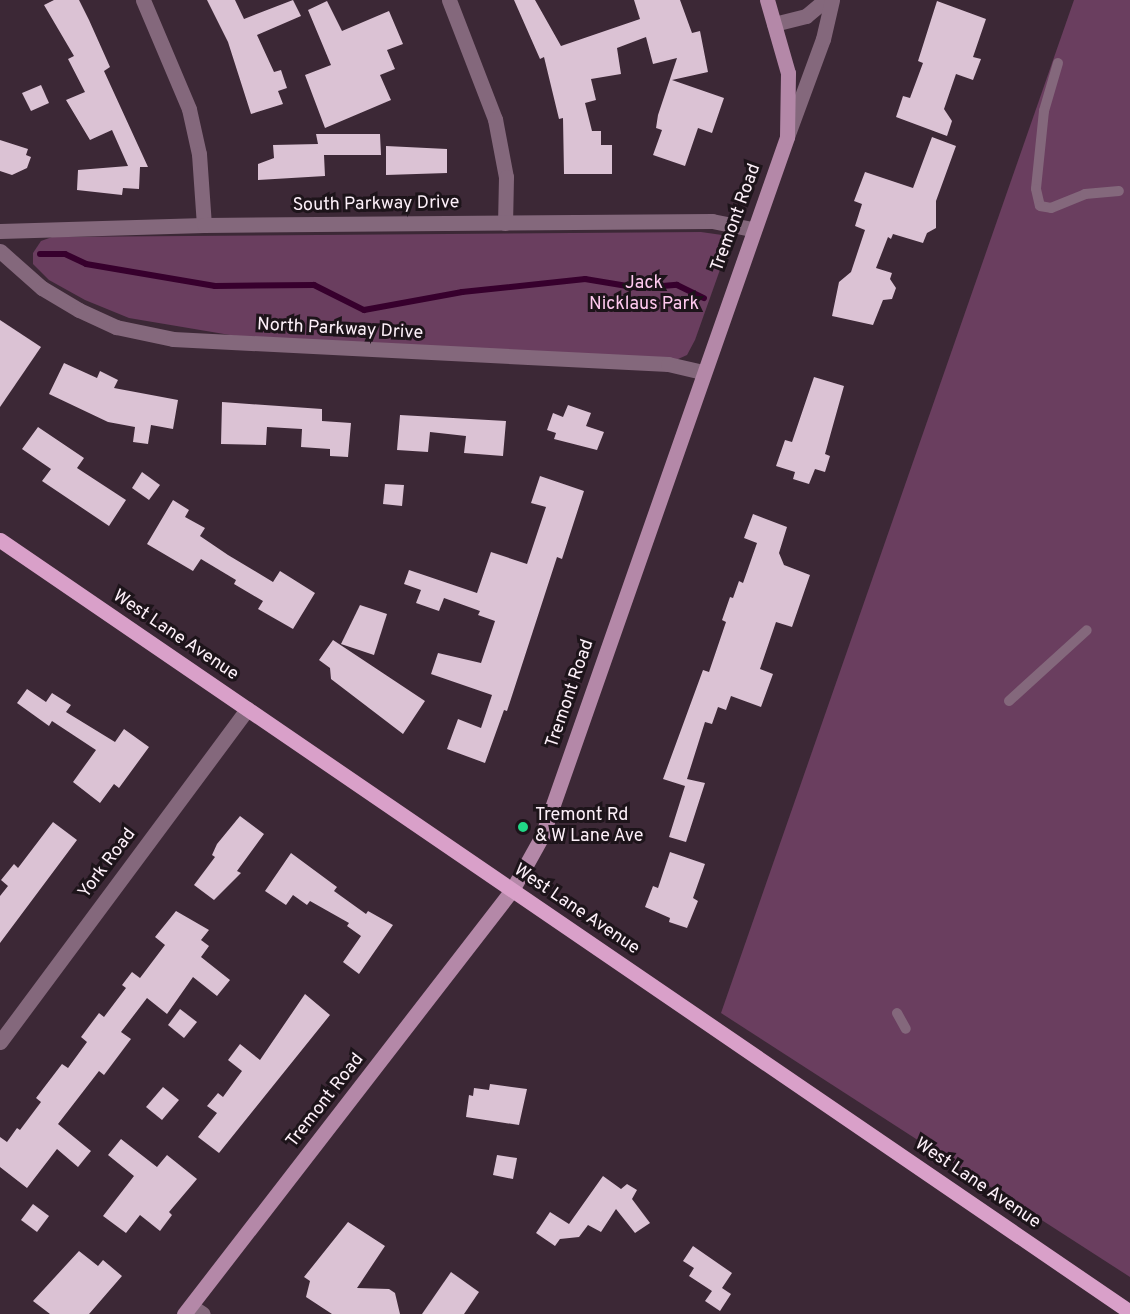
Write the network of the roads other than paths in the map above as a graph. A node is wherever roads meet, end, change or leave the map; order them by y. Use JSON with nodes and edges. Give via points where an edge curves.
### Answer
{"nodes":[{"id":1,"x":143,"y":0,"type":"edge"},
{"id":2,"x":450,"y":0,"type":"edge"},
{"id":3,"x":767,"y":0,"type":"edge"},
{"id":4,"x":825,"y":0,"type":"edge"},
{"id":5,"x":832,"y":0,"type":"edge"},
{"id":6,"x":774,"y":24,"type":"junction"},
{"id":7,"x":1058,"y":63,"type":"dead end"},
{"id":8,"x":786,"y":137,"type":"junction"},
{"id":9,"x":1119,"y":191,"type":"dead end"},
{"id":10,"x":505,"y":223,"type":"junction"},
{"id":11,"x":204,"y":225,"type":"junction"},
{"id":12,"x":752,"y":229,"type":"junction"},
{"id":13,"x":0,"y":231,"type":"edge"},
{"id":14,"x":0,"y":251,"type":"edge"},
{"id":15,"x":703,"y":372,"type":"junction"},
{"id":16,"x":0,"y":540,"type":"edge"},
{"id":17,"x":1087,"y":630,"type":"dead end"},
{"id":18,"x":1009,"y":701,"type":"dead end"},
{"id":19,"x":247,"y":709,"type":"junction"},
{"id":20,"x":512,"y":890,"type":"junction"},
{"id":21,"x":897,"y":1013,"type":"dead end"},
{"id":22,"x":906,"y":1029,"type":"dead end"},
{"id":23,"x":0,"y":1042,"type":"edge"},
{"id":24,"x":193,"y":1311,"type":"edge"},
{"id":25,"x":1130,"y":1312,"type":"edge"}],
"edges":[{"from":1,"to":11,"type":"street","via":[[189,109],[199,154]]},
{"from":2,"to":10,"type":"street","via":[[495,118],[506,177]]},
{"from":3,"to":6,"type":"street"},
{"from":4,"to":6,"type":"street","via":[[806,16]]},
{"from":5,"to":8,"type":"street","name":"Tremont Road","via":[[823,39]]},
{"from":6,"to":8,"type":"street","via":[[788,73]]},
{"from":7,"to":9,"type":"lane","via":[[1044,111],[1036,189],[1040,206],[1051,208],[1085,194]]},
{"from":8,"to":12,"type":"street","name":"Tremont Road"},
{"from":10,"to":11,"type":"street","name":"South Parkway Drive"},
{"from":10,"to":12,"type":"street","name":"South Parkway Drive","via":[[712,221]]},
{"from":11,"to":13,"type":"street","name":"South Parkway Drive"},
{"from":12,"to":15,"type":"street","name":"Tremont Road"},
{"from":14,"to":15,"type":"street","name":"North Parkway Drive","via":[[42,288],[79,310],[116,327],[173,339],[668,364]]},
{"from":15,"to":20,"type":"street","name":"Tremont Road","via":[[542,836]]},
{"from":16,"to":19,"type":"main road","name":"West Lane Avenue"},
{"from":17,"to":18,"type":"lane"},
{"from":19,"to":20,"type":"main road","name":"West Lane Avenue"},
{"from":19,"to":23,"type":"street","name":"York Road"},
{"from":20,"to":24,"type":"street","name":"Tremont Road"},
{"from":20,"to":25,"type":"main road","name":"West Lane Avenue"},
{"from":21,"to":22,"type":"lane"}]}
